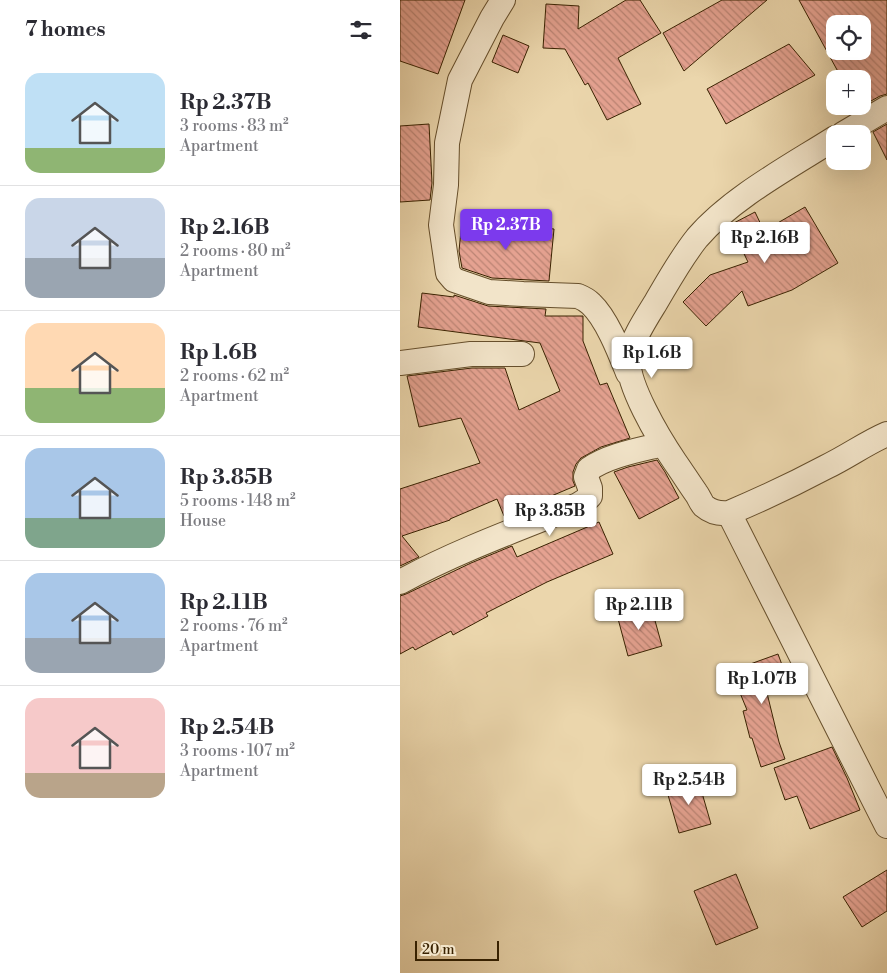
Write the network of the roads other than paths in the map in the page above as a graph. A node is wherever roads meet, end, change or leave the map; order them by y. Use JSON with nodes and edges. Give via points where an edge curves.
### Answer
{"nodes":[{"id":1,"x":502,"y":0,"type":"edge"},
{"id":2,"x":887,"y":108,"type":"edge"},
{"id":3,"x":858,"y":125,"type":"edge"},
{"id":4,"x":826,"y":144,"type":"edge"},
{"id":5,"x":522,"y":354,"type":"dead end"},
{"id":6,"x":400,"y":363,"type":"edge"},
{"id":7,"x":630,"y":377,"type":"junction"},
{"id":8,"x":887,"y":434,"type":"edge"},
{"id":9,"x":662,"y":444,"type":"junction"},
{"id":10,"x":729,"y":513,"type":"junction"},
{"id":11,"x":400,"y":582,"type":"edge"},
{"id":12,"x":887,"y":826,"type":"edge"}],
"edges":[{"from":1,"to":7,"type":"street","via":[[460,80],[447,143],[441,225],[448,273],[454,280],[489,292],[584,298],[598,312],[612,336]]},
{"from":2,"to":3,"type":"street"},
{"from":4,"to":7,"type":"street","via":[[738,201],[698,238],[681,260],[635,340],[629,356]]},
{"from":5,"to":6,"type":"street","via":[[471,354]]},
{"from":7,"to":9,"type":"street"},
{"from":8,"to":10,"type":"street","via":[[788,487]]},
{"from":9,"to":10,"type":"street","via":[[705,506],[720,514]]},
{"from":9,"to":11,"type":"street","via":[[608,459],[589,469],[586,477],[590,496],[578,505]]},
{"from":10,"to":12,"type":"street"}]}
